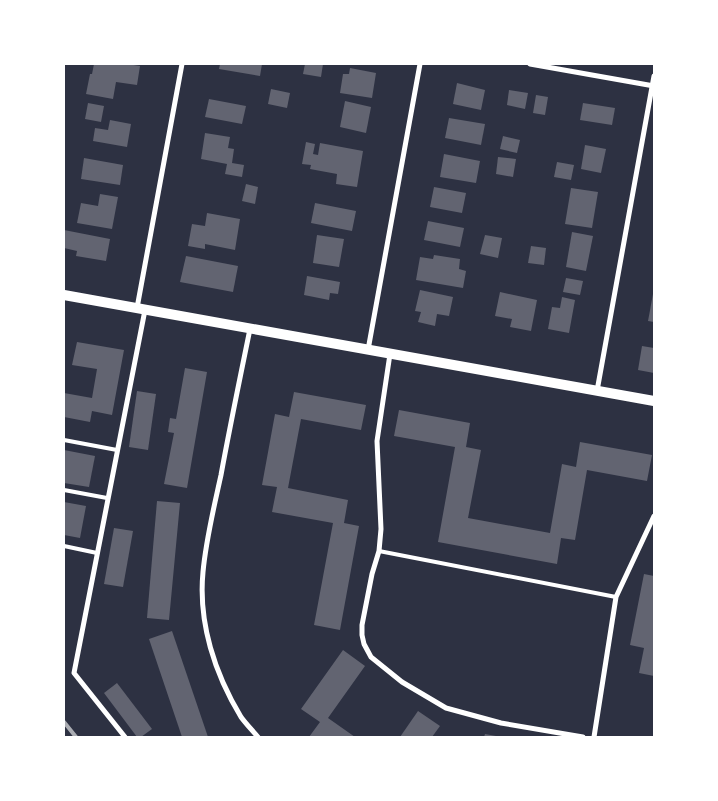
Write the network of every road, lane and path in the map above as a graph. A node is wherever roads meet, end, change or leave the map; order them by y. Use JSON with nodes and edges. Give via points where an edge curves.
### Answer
{"nodes":[{"id":1,"x":182,"y":64,"type":"edge"},
{"id":2,"x":420,"y":64,"type":"edge"},
{"id":3,"x":530,"y":64,"type":"edge"},
{"id":4,"x":654,"y":76,"type":"edge"},
{"id":5,"x":653,"y":86,"type":"edge"},
{"id":6,"x":64,"y":295,"type":"edge"},
{"id":7,"x":141,"y":309,"type":"junction"},
{"id":8,"x":250,"y":329,"type":"junction"},
{"id":9,"x":368,"y":350,"type":"junction"},
{"id":10,"x":390,"y":354,"type":"junction"},
{"id":11,"x":597,"y":391,"type":"junction"},
{"id":12,"x":654,"y":401,"type":"edge"},
{"id":13,"x":64,"y":440,"type":"edge"},
{"id":14,"x":117,"y":450,"type":"junction"},
{"id":15,"x":64,"y":490,"type":"edge"},
{"id":16,"x":107,"y":498,"type":"junction"},
{"id":17,"x":654,"y":516,"type":"edge"},
{"id":18,"x":64,"y":546,"type":"edge"},
{"id":19,"x":379,"y":552,"type":"junction"},
{"id":20,"x":97,"y":553,"type":"junction"},
{"id":21,"x":616,"y":598,"type":"junction"},
{"id":22,"x":125,"y":737,"type":"edge"},
{"id":23,"x":258,"y":737,"type":"edge"},
{"id":24,"x":583,"y":737,"type":"edge"},
{"id":25,"x":594,"y":737,"type":"edge"}],
"edges":[{"from":1,"to":7,"type":"street"},
{"from":2,"to":9,"type":"street"},
{"from":3,"to":5,"type":"street"},
{"from":4,"to":5,"type":"street"},
{"from":5,"to":11,"type":"street"},
{"from":6,"to":7,"type":"main road"},
{"from":7,"to":8,"type":"main road"},
{"from":7,"to":14,"type":"street"},
{"from":8,"to":9,"type":"main road"},
{"from":8,"to":23,"type":"street","via":[[210,531],[203,573],[203,601],[208,642],[223,684],[242,718]]},
{"from":9,"to":10,"type":"main road"},
{"from":10,"to":11,"type":"main road"},
{"from":10,"to":19,"type":"street","via":[[377,441]]},
{"from":11,"to":12,"type":"main road"},
{"from":13,"to":14,"type":"lane"},
{"from":14,"to":16,"type":"street"},
{"from":15,"to":16,"type":"lane"},
{"from":16,"to":20,"type":"street"},
{"from":17,"to":21,"type":"street"},
{"from":18,"to":20,"type":"lane"},
{"from":19,"to":21,"type":"lane"},
{"from":19,"to":24,"type":"street","via":[[362,625],[364,644],[371,657],[402,682],[446,708],[501,723]]},
{"from":20,"to":22,"type":"street","via":[[74,673]]},
{"from":21,"to":25,"type":"street"}]}
